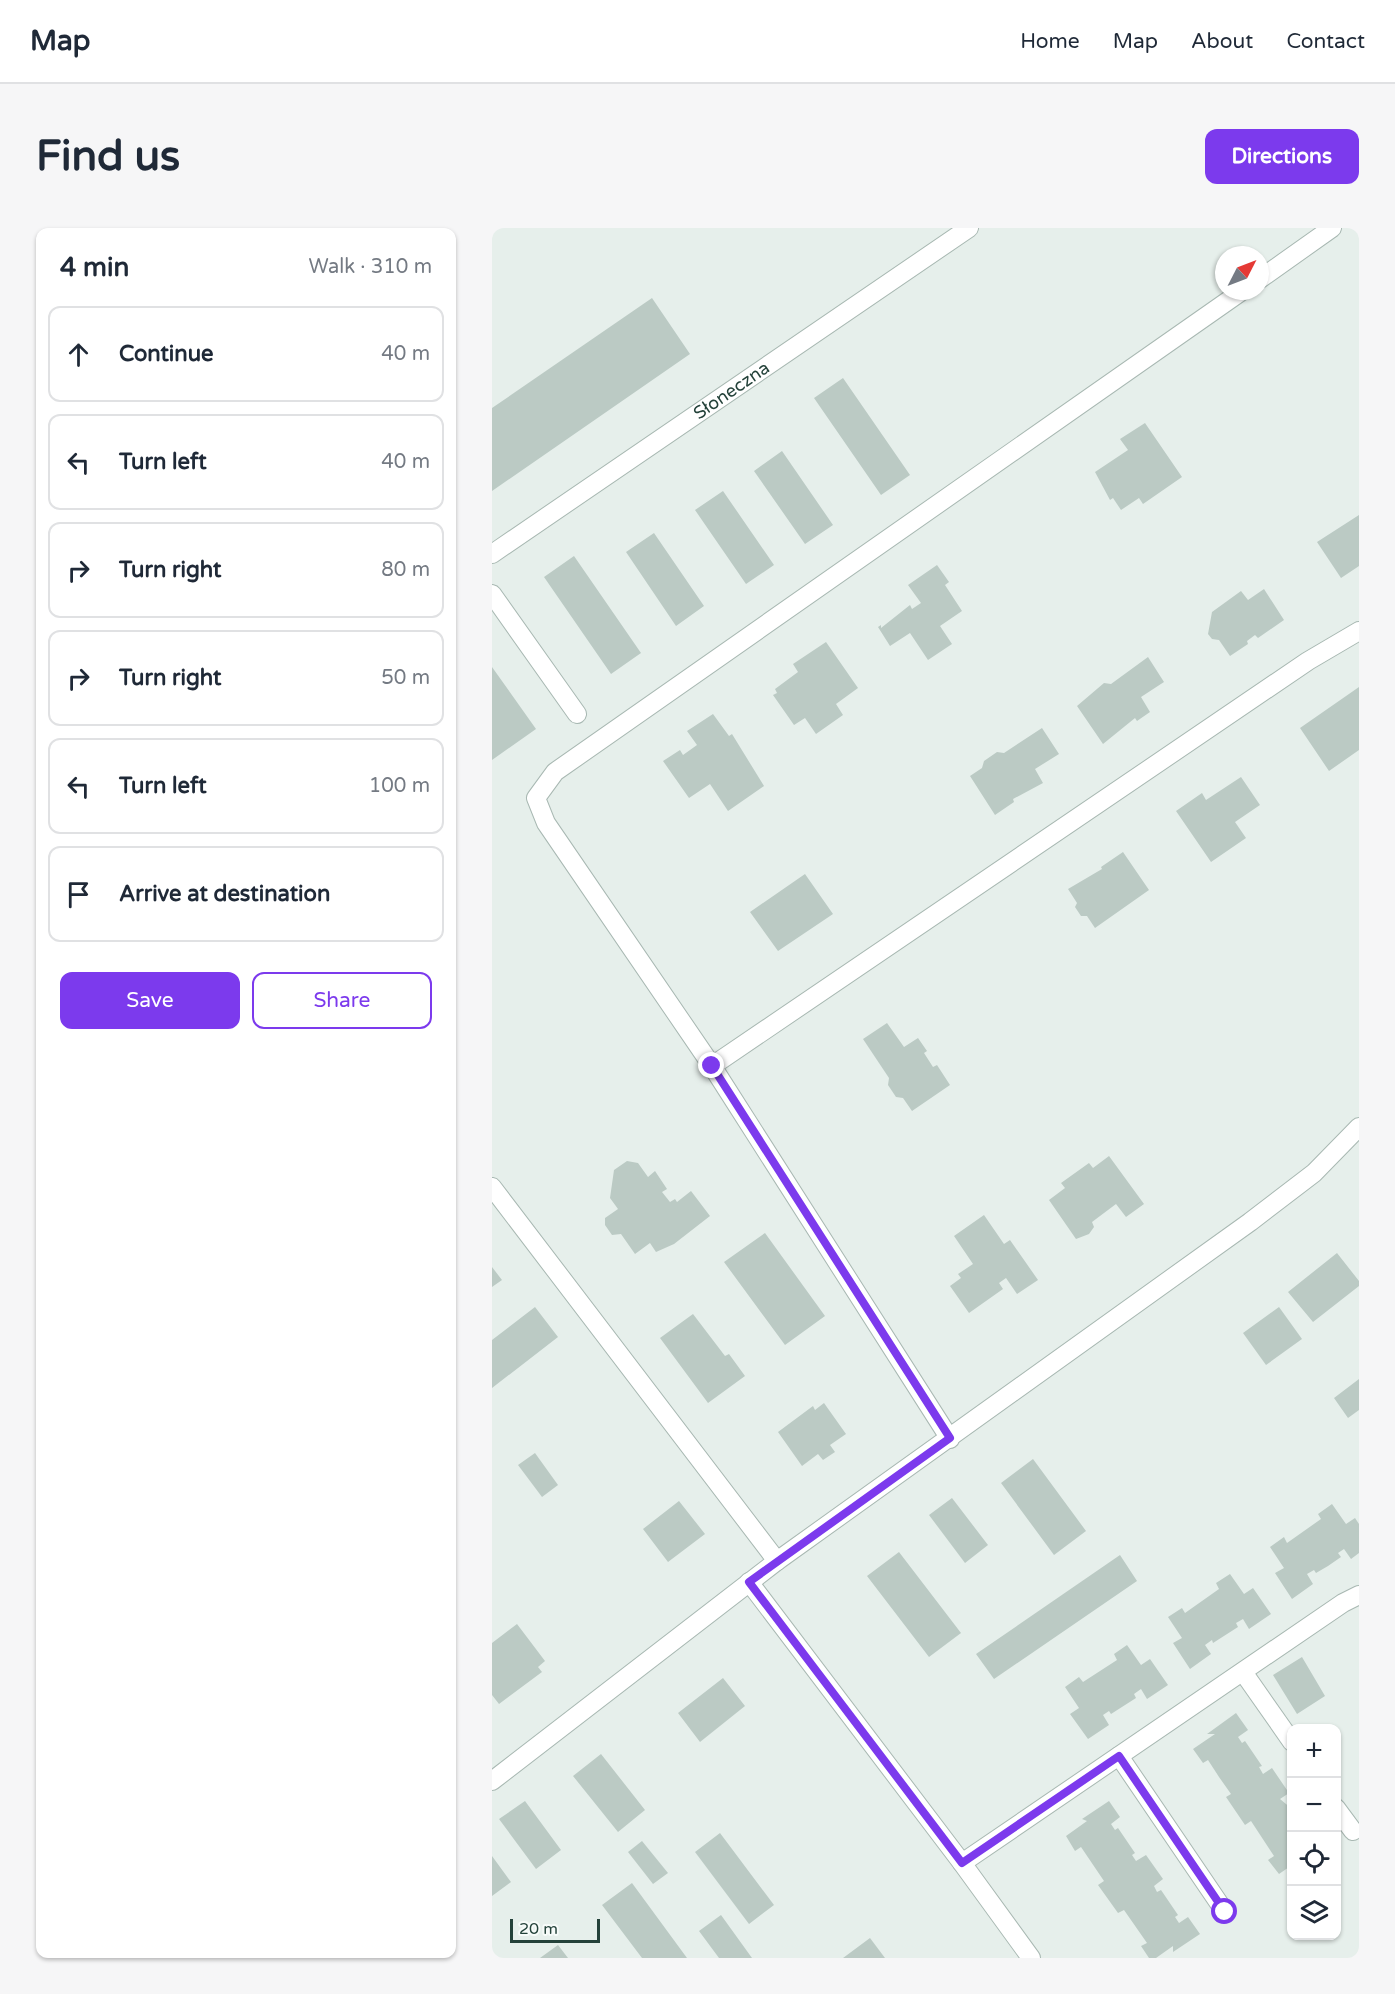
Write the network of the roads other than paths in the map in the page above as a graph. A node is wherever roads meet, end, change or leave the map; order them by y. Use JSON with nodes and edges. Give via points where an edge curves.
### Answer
{"nodes":[{"id":1,"x":969,"y":228,"type":"edge"},
{"id":2,"x":1332,"y":228,"type":"edge"},
{"id":3,"x":1269,"y":273,"type":"edge"},
{"id":4,"x":1229,"y":300,"type":"edge"},
{"id":5,"x":492,"y":554,"type":"edge"},
{"id":6,"x":492,"y":594,"type":"edge"},
{"id":7,"x":1359,"y":631,"type":"edge"},
{"id":8,"x":577,"y":714,"type":"dead end"},
{"id":9,"x":712,"y":1066,"type":"junction"},
{"id":10,"x":1359,"y":1127,"type":"edge"},
{"id":11,"x":492,"y":1187,"type":"edge"},
{"id":12,"x":950,"y":1438,"type":"junction"},
{"id":13,"x":777,"y":1561,"type":"junction"},
{"id":14,"x":749,"y":1582,"type":"junction"},
{"id":15,"x":1359,"y":1595,"type":"edge"},
{"id":16,"x":1243,"y":1672,"type":"junction"},
{"id":17,"x":1287,"y":1735,"type":"edge"},
{"id":18,"x":1119,"y":1756,"type":"junction"},
{"id":19,"x":492,"y":1781,"type":"edge"},
{"id":20,"x":1341,"y":1815,"type":"edge"},
{"id":21,"x":1353,"y":1831,"type":"dead end"},
{"id":22,"x":962,"y":1863,"type":"junction"},
{"id":23,"x":1225,"y":1912,"type":"dead end"},
{"id":24,"x":1031,"y":1958,"type":"edge"}],
"edges":[{"from":1,"to":5,"type":"street","name":"Słoneczna"},
{"from":2,"to":3,"type":"street"},
{"from":4,"to":9,"type":"street","via":[[555,772],[536,798],[546,823]]},
{"from":6,"to":8,"type":"street"},
{"from":7,"to":9,"type":"street"},
{"from":9,"to":12,"type":"street"},
{"from":10,"to":12,"type":"street","via":[[1314,1173],[1250,1222]]},
{"from":11,"to":13,"type":"street"},
{"from":12,"to":13,"type":"street"},
{"from":13,"to":14,"type":"street"},
{"from":14,"to":19,"type":"street"},
{"from":14,"to":22,"type":"street"},
{"from":15,"to":16,"type":"street"},
{"from":16,"to":17,"type":"street"},
{"from":16,"to":18,"type":"street"},
{"from":18,"to":22,"type":"street"},
{"from":18,"to":23,"type":"street"},
{"from":20,"to":21,"type":"street"},
{"from":22,"to":24,"type":"street"}]}
